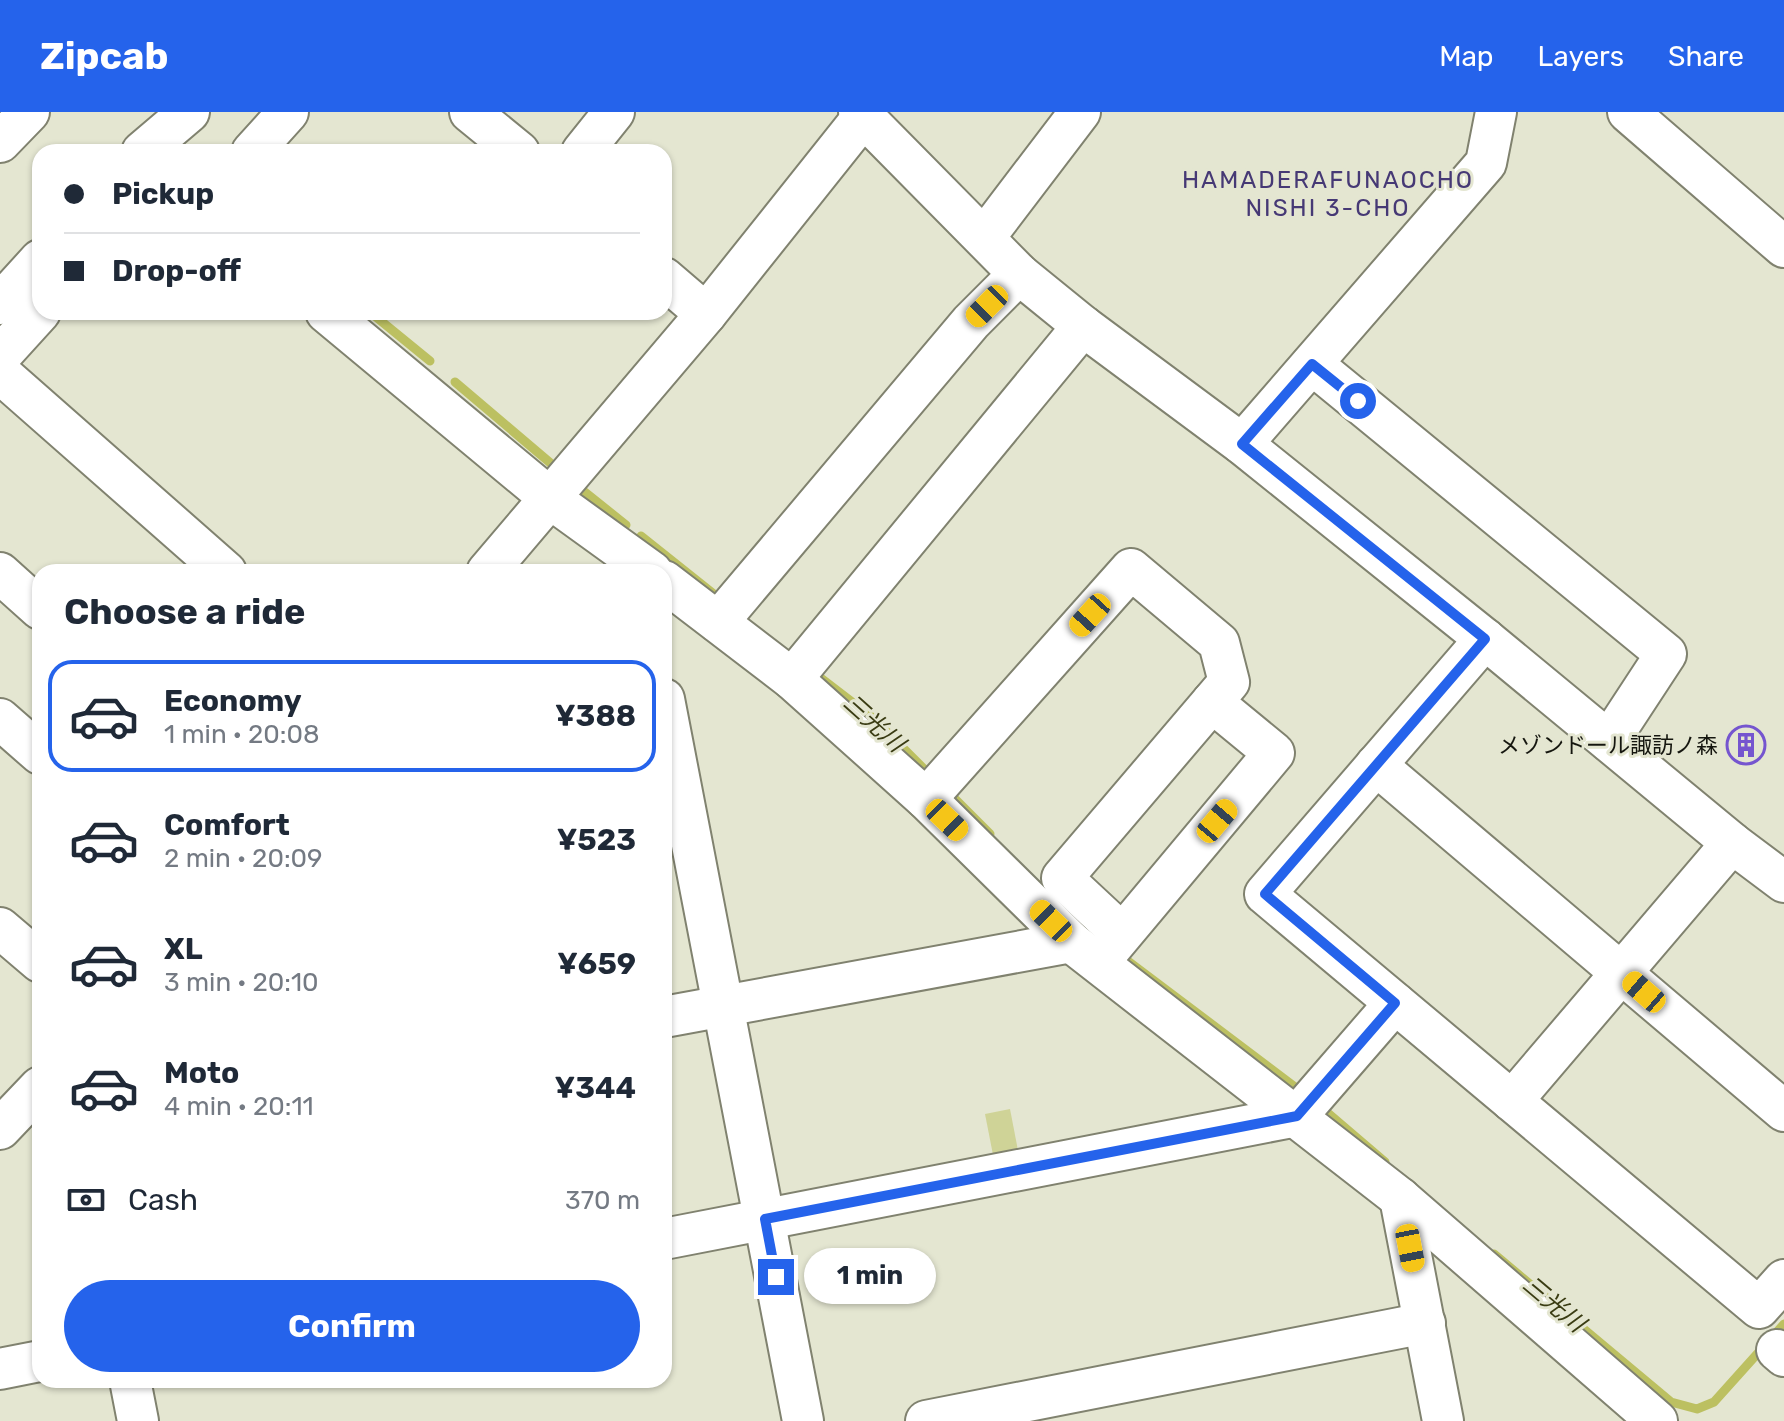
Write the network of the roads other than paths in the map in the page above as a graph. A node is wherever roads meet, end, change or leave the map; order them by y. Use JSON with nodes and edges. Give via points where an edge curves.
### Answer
{"nodes":[{"id":1,"x":29,"y":112,"type":"edge"},
{"id":2,"x":288,"y":112,"type":"edge"},
{"id":3,"x":470,"y":112,"type":"edge"},
{"id":4,"x":614,"y":112,"type":"edge"},
{"id":5,"x":1080,"y":112,"type":"edge"},
{"id":6,"x":1496,"y":112,"type":"edge"},
{"id":7,"x":1628,"y":112,"type":"edge"},
{"id":8,"x":863,"y":114,"type":"edge"},
{"id":9,"x":0,"y":142,"type":"edge"},
{"id":10,"x":259,"y":144,"type":"edge"},
{"id":11,"x":509,"y":144,"type":"edge"},
{"id":12,"x":588,"y":144,"type":"edge"},
{"id":13,"x":984,"y":238,"type":"junction"},
{"id":14,"x":1784,"y":247,"type":"edge"},
{"id":15,"x":32,"y":269,"type":"edge"},
{"id":16,"x":1019,"y":274,"type":"junction"},
{"id":17,"x":672,"y":285,"type":"edge"},
{"id":18,"x":0,"y":304,"type":"edge"},
{"id":19,"x":706,"y":314,"type":"junction"},
{"id":20,"x":33,"y":320,"type":"edge"},
{"id":21,"x":336,"y":320,"type":"edge"},
{"id":22,"x":1083,"y":326,"type":"junction"},
{"id":23,"x":0,"y":356,"type":"edge"},
{"id":24,"x":1312,"y":364,"type":"junction"},
{"id":25,"x":0,"y":373,"type":"edge"},
{"id":26,"x":1242,"y":444,"type":"junction"},
{"id":27,"x":551,"y":499,"type":"junction"},
{"id":28,"x":217,"y":564,"type":"edge"},
{"id":29,"x":494,"y":564,"type":"edge"},
{"id":30,"x":638,"y":564,"type":"edge"},
{"id":31,"x":0,"y":573,"type":"edge"},
{"id":32,"x":672,"y":589,"type":"edge"},
{"id":33,"x":32,"y":602,"type":"edge"},
{"id":34,"x":718,"y":622,"type":"junction"},
{"id":35,"x":1485,"y":639,"type":"junction"},
{"id":36,"x":792,"y":679,"type":"junction"},
{"id":37,"x":1212,"y":702,"type":"junction"},
{"id":38,"x":0,"y":719,"type":"edge"},
{"id":39,"x":1609,"y":741,"type":"junction"},
{"id":40,"x":32,"y":747,"type":"edge"},
{"id":41,"x":1376,"y":765,"type":"junction"},
{"id":42,"x":673,"y":790,"type":"edge"},
{"id":43,"x":926,"y":799,"type":"junction"},
{"id":44,"x":1732,"y":843,"type":"junction"},
{"id":45,"x":1784,"y":882,"type":"edge"},
{"id":46,"x":0,"y":928,"type":"edge"},
{"id":47,"x":1097,"y":946,"type":"junction"},
{"id":48,"x":32,"y":955,"type":"edge"},
{"id":49,"x":1621,"y":972,"type":"junction"},
{"id":50,"x":1395,"y":1003,"type":"junction"},
{"id":51,"x":725,"y":1006,"type":"junction"},
{"id":52,"x":672,"y":1016,"type":"edge"},
{"id":53,"x":32,"y":1095,"type":"edge"},
{"id":54,"x":1512,"y":1101,"type":"junction"},
{"id":55,"x":1309,"y":1103,"type":"junction"},
{"id":56,"x":1784,"y":1111,"type":"edge"},
{"id":57,"x":0,"y":1129,"type":"edge"},
{"id":58,"x":1400,"y":1198,"type":"junction"},
{"id":59,"x":765,"y":1219,"type":"junction"},
{"id":60,"x":672,"y":1237,"type":"edge"},
{"id":61,"x":1784,"y":1280,"type":"edge"},
{"id":62,"x":1425,"y":1323,"type":"junction"},
{"id":63,"x":32,"y":1363,"type":"edge"},
{"id":64,"x":0,"y":1369,"type":"edge"},
{"id":65,"x":132,"y":1388,"type":"edge"},
{"id":66,"x":138,"y":1421,"type":"edge"},
{"id":67,"x":803,"y":1421,"type":"edge"},
{"id":68,"x":926,"y":1421,"type":"edge"},
{"id":69,"x":1443,"y":1421,"type":"edge"},
{"id":70,"x":1657,"y":1421,"type":"edge"}],
"edges":[{"from":1,"to":9,"type":"street"},
{"from":2,"to":10,"type":"street"},
{"from":3,"to":11,"type":"street"},
{"from":4,"to":12,"type":"street"},
{"from":5,"to":13,"type":"street"},
{"from":6,"to":24,"type":"street","via":[[1486,163]]},
{"from":7,"to":14,"type":"street"},
{"from":8,"to":13,"type":"street"},
{"from":8,"to":19,"type":"street"},
{"from":13,"to":16,"type":"street"},
{"from":15,"to":18,"type":"street"},
{"from":16,"to":22,"type":"street"},
{"from":16,"to":34,"type":"street","via":[[971,322]]},
{"from":17,"to":19,"type":"street"},
{"from":19,"to":27,"type":"street"},
{"from":20,"to":23,"type":"street"},
{"from":21,"to":27,"type":"street"},
{"from":22,"to":26,"type":"street"},
{"from":22,"to":36,"type":"street"},
{"from":24,"to":26,"type":"street"},
{"from":24,"to":39,"type":"street","via":[[1666,654]]},
{"from":25,"to":28,"type":"street"},
{"from":26,"to":35,"type":"street"},
{"from":27,"to":29,"type":"street"},
{"from":27,"to":30,"type":"street"},
{"from":31,"to":33,"type":"street"},
{"from":32,"to":34,"type":"street"},
{"from":34,"to":36,"type":"street"},
{"from":35,"to":39,"type":"street"},
{"from":35,"to":41,"type":"street"},
{"from":36,"to":43,"type":"street"},
{"from":37,"to":43,"type":"street","via":[[1229,682],[1219,643],[1131,569]]},
{"from":37,"to":47,"type":"street","via":[[1062,878]]},
{"from":37,"to":47,"type":"street","via":[[1274,753]]},
{"from":38,"to":40,"type":"street"},
{"from":39,"to":44,"type":"street"},
{"from":41,"to":49,"type":"street"},
{"from":41,"to":50,"type":"street","via":[[1265,894]]},
{"from":42,"to":51,"type":"street"},
{"from":43,"to":47,"type":"street"},
{"from":44,"to":45,"type":"street"},
{"from":44,"to":49,"type":"street"},
{"from":46,"to":48,"type":"street"},
{"from":47,"to":51,"type":"street"},
{"from":47,"to":55,"type":"street"},
{"from":49,"to":54,"type":"street"},
{"from":49,"to":56,"type":"street"},
{"from":50,"to":54,"type":"street"},
{"from":50,"to":55,"type":"street"},
{"from":51,"to":52,"type":"street"},
{"from":51,"to":59,"type":"street"},
{"from":53,"to":57,"type":"street"},
{"from":54,"to":61,"type":"street","via":[[1759,1308]]},
{"from":55,"to":58,"type":"street"},
{"from":55,"to":59,"type":"street"},
{"from":58,"to":62,"type":"street"},
{"from":58,"to":70,"type":"street"},
{"from":59,"to":60,"type":"street"},
{"from":59,"to":67,"type":"street"},
{"from":62,"to":68,"type":"street"},
{"from":62,"to":69,"type":"street"},
{"from":63,"to":64,"type":"street"},
{"from":65,"to":66,"type":"street"}]}
